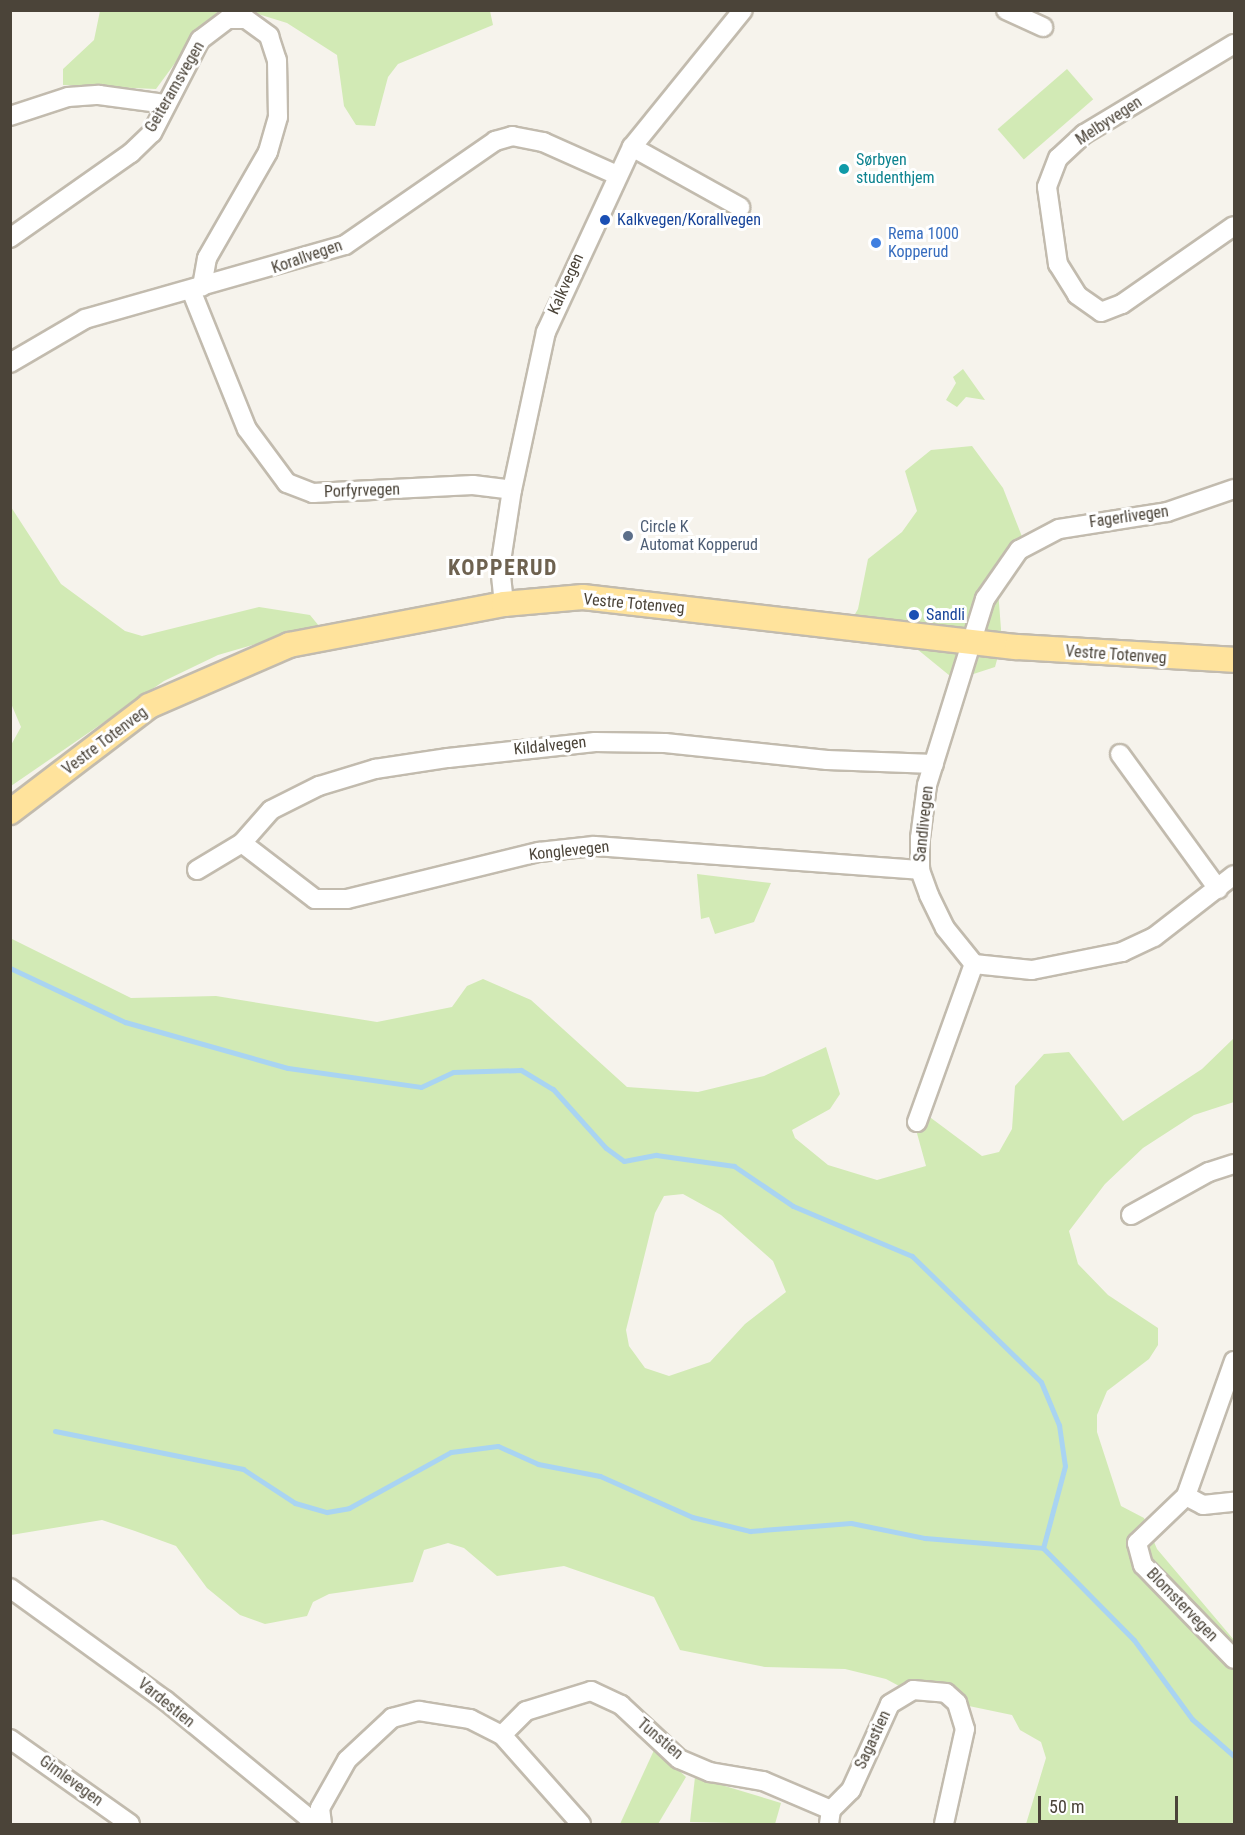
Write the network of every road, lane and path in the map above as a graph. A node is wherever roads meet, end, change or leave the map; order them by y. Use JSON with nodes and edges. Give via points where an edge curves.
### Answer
{"nodes":[{"id":1,"x":743,"y":10,"type":"edge"},
{"id":2,"x":1006,"y":10,"type":"edge"},
{"id":3,"x":1043,"y":27,"type":"dead end"},
{"id":4,"x":1234,"y":45,"type":"edge"},
{"id":5,"x":166,"y":104,"type":"junction"},
{"id":6,"x":10,"y":116,"type":"edge"},
{"id":7,"x":632,"y":147,"type":"junction"},
{"id":8,"x":617,"y":175,"type":"junction"},
{"id":9,"x":740,"y":207,"type":"dead end"},
{"id":10,"x":1234,"y":226,"type":"edge"},
{"id":11,"x":10,"y":238,"type":"edge"},
{"id":12,"x":196,"y":289,"type":"junction"},
{"id":13,"x":10,"y":363,"type":"edge"},
{"id":14,"x":1234,"y":489,"type":"edge"},
{"id":15,"x":512,"y":490,"type":"junction"},
{"id":16,"x":504,"y":604,"type":"junction"},
{"id":17,"x":972,"y":638,"type":"junction"},
{"id":18,"x":1234,"y":660,"type":"edge"},
{"id":19,"x":1120,"y":754,"type":"dead end"},
{"id":20,"x":934,"y":764,"type":"junction"},
{"id":21,"x":10,"y":812,"type":"edge"},
{"id":22,"x":242,"y":843,"type":"junction"},
{"id":23,"x":197,"y":870,"type":"dead end"},
{"id":24,"x":920,"y":870,"type":"junction"},
{"id":25,"x":1234,"y":875,"type":"edge"},
{"id":26,"x":1218,"y":889,"type":"junction"},
{"id":27,"x":974,"y":964,"type":"junction"},
{"id":28,"x":916,"y":1122,"type":"dead end"},
{"id":29,"x":1234,"y":1164,"type":"edge"},
{"id":30,"x":1131,"y":1215,"type":"dead end"},
{"id":31,"x":1234,"y":1361,"type":"edge"},
{"id":32,"x":1186,"y":1496,"type":"junction"},
{"id":33,"x":1234,"y":1502,"type":"edge"},
{"id":34,"x":10,"y":1588,"type":"edge"},
{"id":35,"x":1234,"y":1659,"type":"edge"},
{"id":36,"x":502,"y":1735,"type":"junction"},
{"id":37,"x":10,"y":1739,"type":"edge"},
{"id":38,"x":830,"y":1817,"type":"edge"},
{"id":39,"x":130,"y":1824,"type":"edge"},
{"id":40,"x":316,"y":1824,"type":"edge"},
{"id":41,"x":322,"y":1824,"type":"edge"},
{"id":42,"x":581,"y":1824,"type":"edge"},
{"id":43,"x":944,"y":1824,"type":"edge"}],
"edges":[{"from":1,"to":7,"type":"street","name":"Kalkvegen"},
{"from":2,"to":3,"type":"street"},
{"from":4,"to":10,"type":"street","name":"Melbyvegen","via":[[1084,134],[1058,158],[1047,187],[1058,264],[1077,295],[1101,312],[1122,304]]},
{"from":5,"to":6,"type":"street","via":[[99,95],[68,97]]},
{"from":5,"to":11,"type":"street","name":"Geiteramsvegen","via":[[152,133],[131,153]]},
{"from":5,"to":12,"type":"street","name":"Geiteramsvegen","via":[[200,40],[214,26],[246,19],[269,36],[277,60],[278,117],[268,152],[207,258]]},
{"from":7,"to":8,"type":"street","name":"Kalkvegen"},
{"from":7,"to":9,"type":"street"},
{"from":8,"to":12,"type":"street","name":"Korallvegen","via":[[543,142],[513,136],[495,141],[345,245]]},
{"from":8,"to":15,"type":"street","name":"Kalkvegen","via":[[546,332]]},
{"from":12,"to":13,"type":"street","name":"Korallvegen","via":[[85,320]]},
{"from":12,"to":15,"type":"street","name":"Porfyrvegen","via":[[247,429],[287,483],[313,493],[473,485]]},
{"from":14,"to":17,"type":"street","name":"Fagerlivegen","via":[[1167,512],[1059,529],[1019,550],[999,573]]},
{"from":15,"to":16,"type":"street","name":"Kalkvegen","via":[[501,568]]},
{"from":16,"to":17,"type":"main road","name":"Vestre Totenveg","via":[[583,597]]},
{"from":16,"to":21,"type":"main road","name":"Vestre Totenveg","via":[[289,645],[149,706]]},
{"from":17,"to":18,"type":"main road","name":"Vestre Totenveg","via":[[1017,647]]},
{"from":17,"to":20,"type":"street","name":"Sandlivegen"},
{"from":19,"to":26,"type":"street"},
{"from":20,"to":22,"type":"street","name":"Kildalvegen","via":[[827,760],[665,742],[536,747],[375,769],[319,786],[271,810]]},
{"from":20,"to":24,"type":"street","name":"Sandlivegen"},
{"from":22,"to":23,"type":"street","name":"Kildalvegen"},
{"from":22,"to":24,"type":"street","name":"Konglevegen","via":[[315,899],[346,899],[539,852],[594,846]]},
{"from":24,"to":27,"type":"street","name":"Sandlivegen","via":[[945,928]]},
{"from":25,"to":26,"type":"street"},
{"from":26,"to":27,"type":"street","via":[[1154,937],[1122,952],[1032,970]]},
{"from":27,"to":28,"type":"street"},
{"from":29,"to":30,"type":"street","via":[[1209,1172]]},
{"from":31,"to":32,"type":"street"},
{"from":32,"to":33,"type":"street","via":[[1203,1505]]},
{"from":32,"to":35,"type":"street","name":"Blomstervegen","via":[[1137,1543],[1143,1565]]},
{"from":34,"to":40,"type":"street","name":"Vardestien","via":[[165,1700]]},
{"from":36,"to":38,"type":"street","name":"Tunstien","via":[[526,1711],[591,1691],[621,1705],[679,1759],[710,1772],[763,1781]]},
{"from":36,"to":41,"type":"street","via":[[444,1712],[392,1718],[371,1734],[331,1782],[320,1808]]},
{"from":36,"to":42,"type":"street"},
{"from":37,"to":39,"type":"street","name":"Gimlevegen"},
{"from":38,"to":43,"type":"street","name":"Sagastien","via":[[851,1790],[890,1704],[913,1690],[931,1690],[946,1693],[957,1703],[965,1729]]}]}
